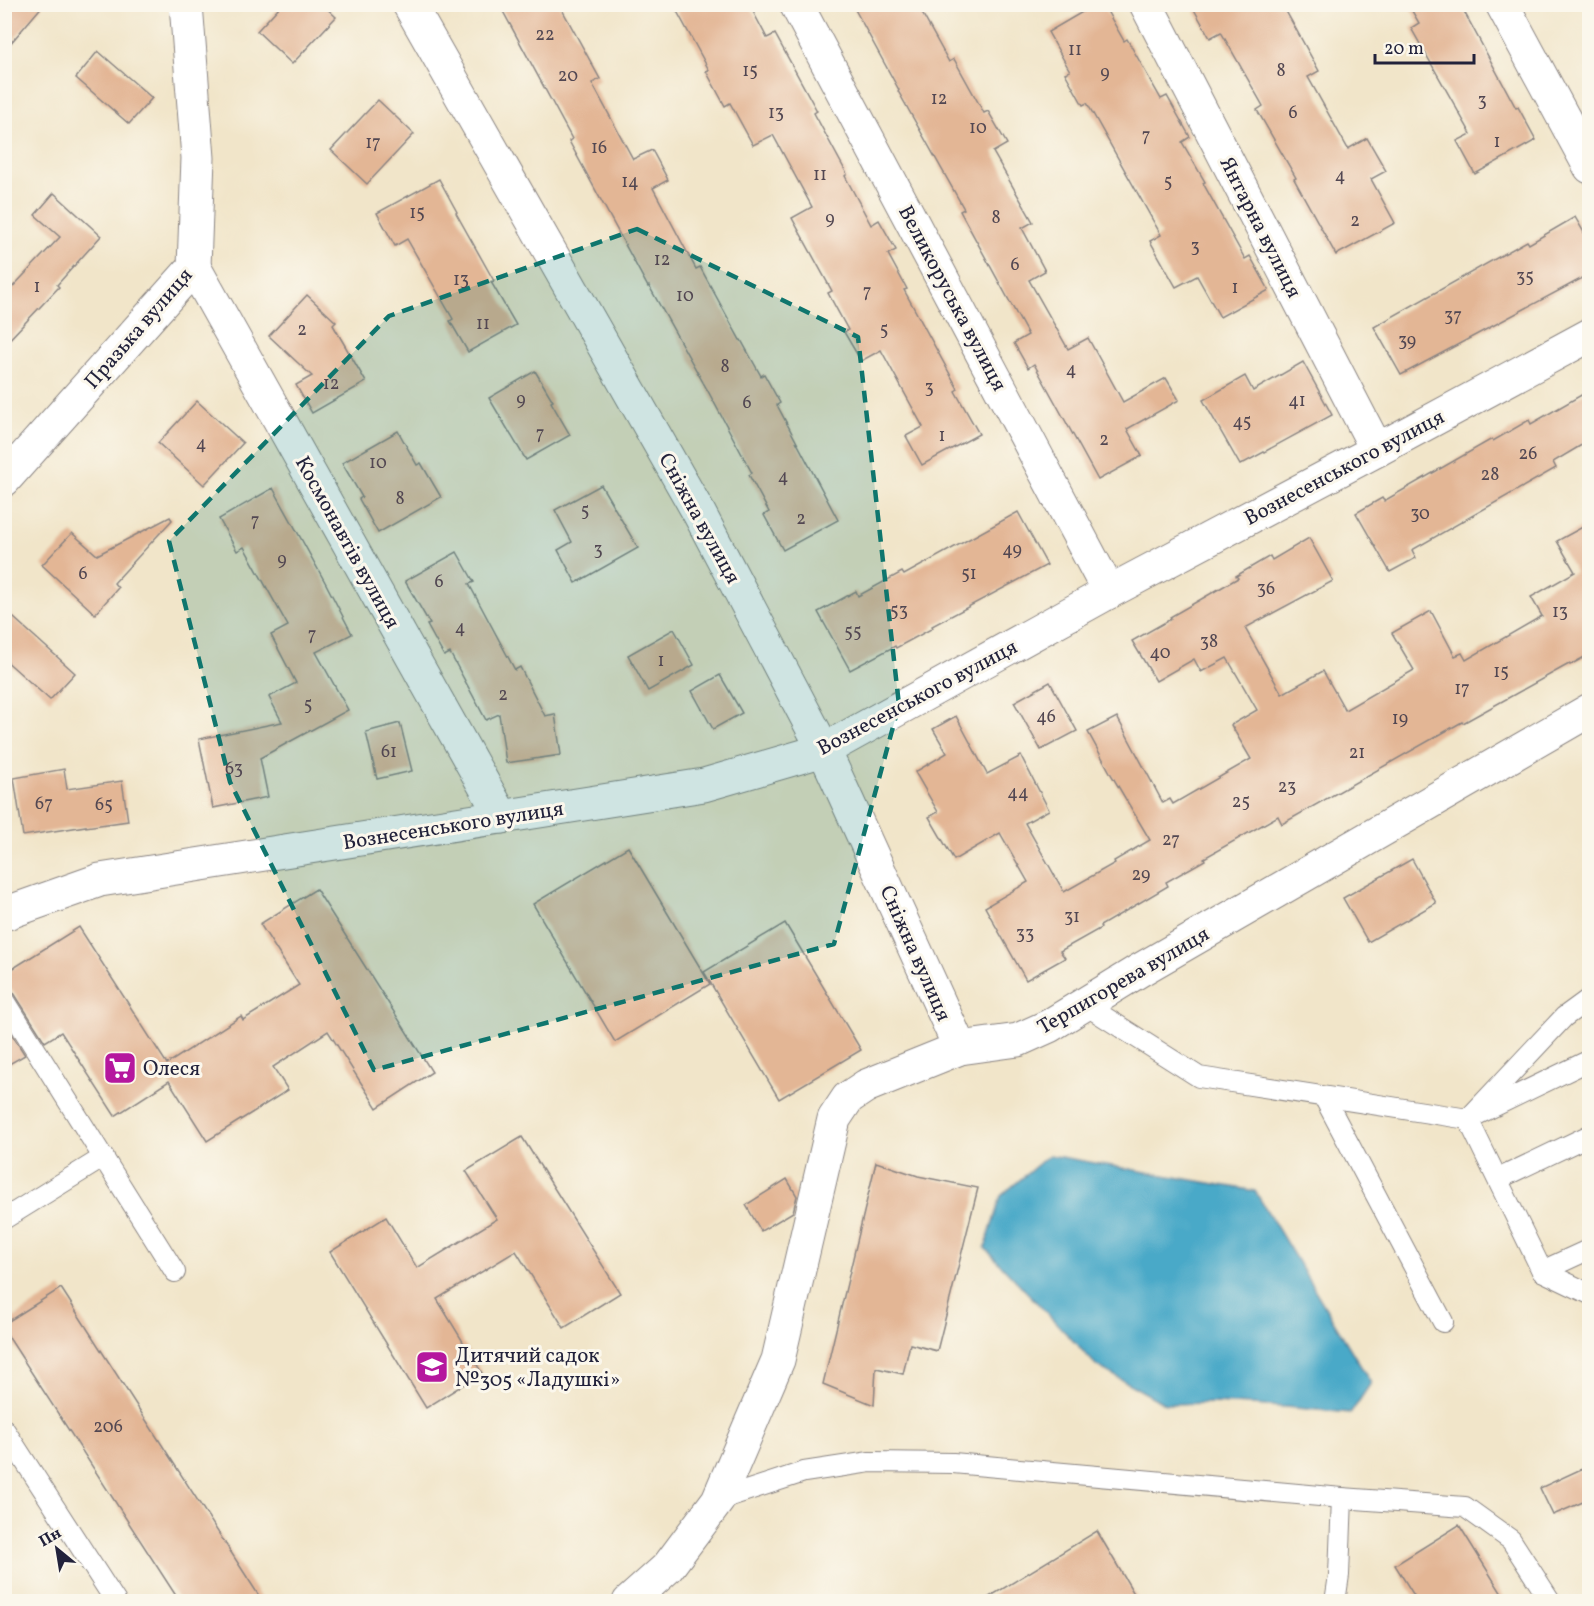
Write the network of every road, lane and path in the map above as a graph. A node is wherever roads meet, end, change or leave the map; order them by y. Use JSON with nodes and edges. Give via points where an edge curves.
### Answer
{"nodes":[{"id":1,"x":186,"y":4,"type":"edge"},
{"id":2,"x":409,"y":4,"type":"edge"},
{"id":3,"x":796,"y":4,"type":"edge"},
{"id":4,"x":1146,"y":4,"type":"edge"},
{"id":5,"x":1502,"y":4,"type":"edge"},
{"id":6,"x":1590,"y":167,"type":"edge"},
{"id":7,"x":194,"y":267,"type":"junction"},
{"id":8,"x":1590,"y":335,"type":"edge"},
{"id":9,"x":1377,"y":450,"type":"junction"},
{"id":10,"x":4,"y":480,"type":"edge"},
{"id":11,"x":1109,"y":592,"type":"junction"},
{"id":12,"x":1590,"y":710,"type":"edge"},
{"id":13,"x":824,"y":750,"type":"junction"},
{"id":14,"x":502,"y":817,"type":"junction"},
{"id":15,"x":4,"y":914,"type":"edge"},
{"id":16,"x":1590,"y":998,"type":"edge"},
{"id":17,"x":4,"y":999,"type":"edge"},
{"id":18,"x":1084,"y":1004,"type":"junction"},
{"id":19,"x":960,"y":1048,"type":"junction"},
{"id":20,"x":1590,"y":1060,"type":"edge"},
{"id":21,"x":1324,"y":1097,"type":"junction"},
{"id":22,"x":1468,"y":1119,"type":"junction"},
{"id":23,"x":1590,"y":1135,"type":"edge"},
{"id":24,"x":104,"y":1157,"type":"junction"},
{"id":25,"x":1497,"y":1179,"type":"junction"},
{"id":26,"x":4,"y":1220,"type":"edge"},
{"id":27,"x":1590,"y":1249,"type":"edge"},
{"id":28,"x":1542,"y":1271,"type":"junction"},
{"id":29,"x":175,"y":1272,"type":"dead end"},
{"id":30,"x":1590,"y":1294,"type":"edge"},
{"id":31,"x":1443,"y":1322,"type":"dead end"},
{"id":32,"x":4,"y":1429,"type":"edge"},
{"id":33,"x":1342,"y":1498,"type":"junction"},
{"id":34,"x":718,"y":1500,"type":"junction"},
{"id":35,"x":116,"y":1602,"type":"edge"},
{"id":36,"x":629,"y":1602,"type":"edge"},
{"id":37,"x":1335,"y":1602,"type":"edge"},
{"id":38,"x":1551,"y":1602,"type":"edge"}],
"edges":[{"from":1,"to":7,"type":"street","name":"Празька вулиця","via":[[198,158]]},
{"from":2,"to":13,"type":"street","name":"Сніжна вулиця","via":[[699,513]]},
{"from":3,"to":11,"type":"street","name":"Великоруська вулиця"},
{"from":4,"to":9,"type":"street","name":"Янтарна вулиця"},
{"from":5,"to":6,"type":"street"},
{"from":7,"to":10,"type":"street","name":"Празька вулиця"},
{"from":7,"to":14,"type":"street","name":"Космонавтів вулиця"},
{"from":8,"to":9,"type":"street","name":"Вознесенського вулиця"},
{"from":9,"to":11,"type":"street","name":"Вознесенського вулиця"},
{"from":11,"to":13,"type":"street","name":"Вознесенського вулиця"},
{"from":12,"to":18,"type":"street","name":"Терпигорева вулиця"},
{"from":13,"to":14,"type":"street","name":"Вознесенського вулиця","via":[[704,785]]},
{"from":13,"to":19,"type":"street","name":"Сніжна вулиця"},
{"from":14,"to":15,"type":"street","name":"Вознесенського вулиця","via":[[100,880]]},
{"from":16,"to":22,"type":"lane","via":[[1564,1017]]},
{"from":17,"to":24,"type":"lane"},
{"from":18,"to":19,"type":"street","name":"Терпигорева вулиця","via":[[1018,1040]]},
{"from":18,"to":21,"type":"lane","via":[[1199,1077]]},
{"from":19,"to":34,"type":"street","name":"Терпигорева вулиця","via":[[866,1086],[848,1098],[834,1119],[778,1360]]},
{"from":20,"to":22,"type":"lane"},
{"from":21,"to":22,"type":"lane"},
{"from":21,"to":31,"type":"lane"},
{"from":22,"to":25,"type":"lane"},
{"from":23,"to":25,"type":"lane"},
{"from":24,"to":26,"type":"lane"},
{"from":24,"to":29,"type":"lane"},
{"from":25,"to":28,"type":"lane"},
{"from":27,"to":28,"type":"lane"},
{"from":28,"to":30,"type":"lane"},
{"from":32,"to":35,"type":"lane"},
{"from":33,"to":34,"type":"lane","via":[[953,1463],[870,1462],[804,1473]]},
{"from":33,"to":37,"type":"lane","via":[[1340,1575]]},
{"from":33,"to":38,"type":"lane","via":[[1465,1507],[1511,1540]]},
{"from":34,"to":36,"type":"street","name":"Терпигорева вулиця","via":[[668,1567]]}]}
